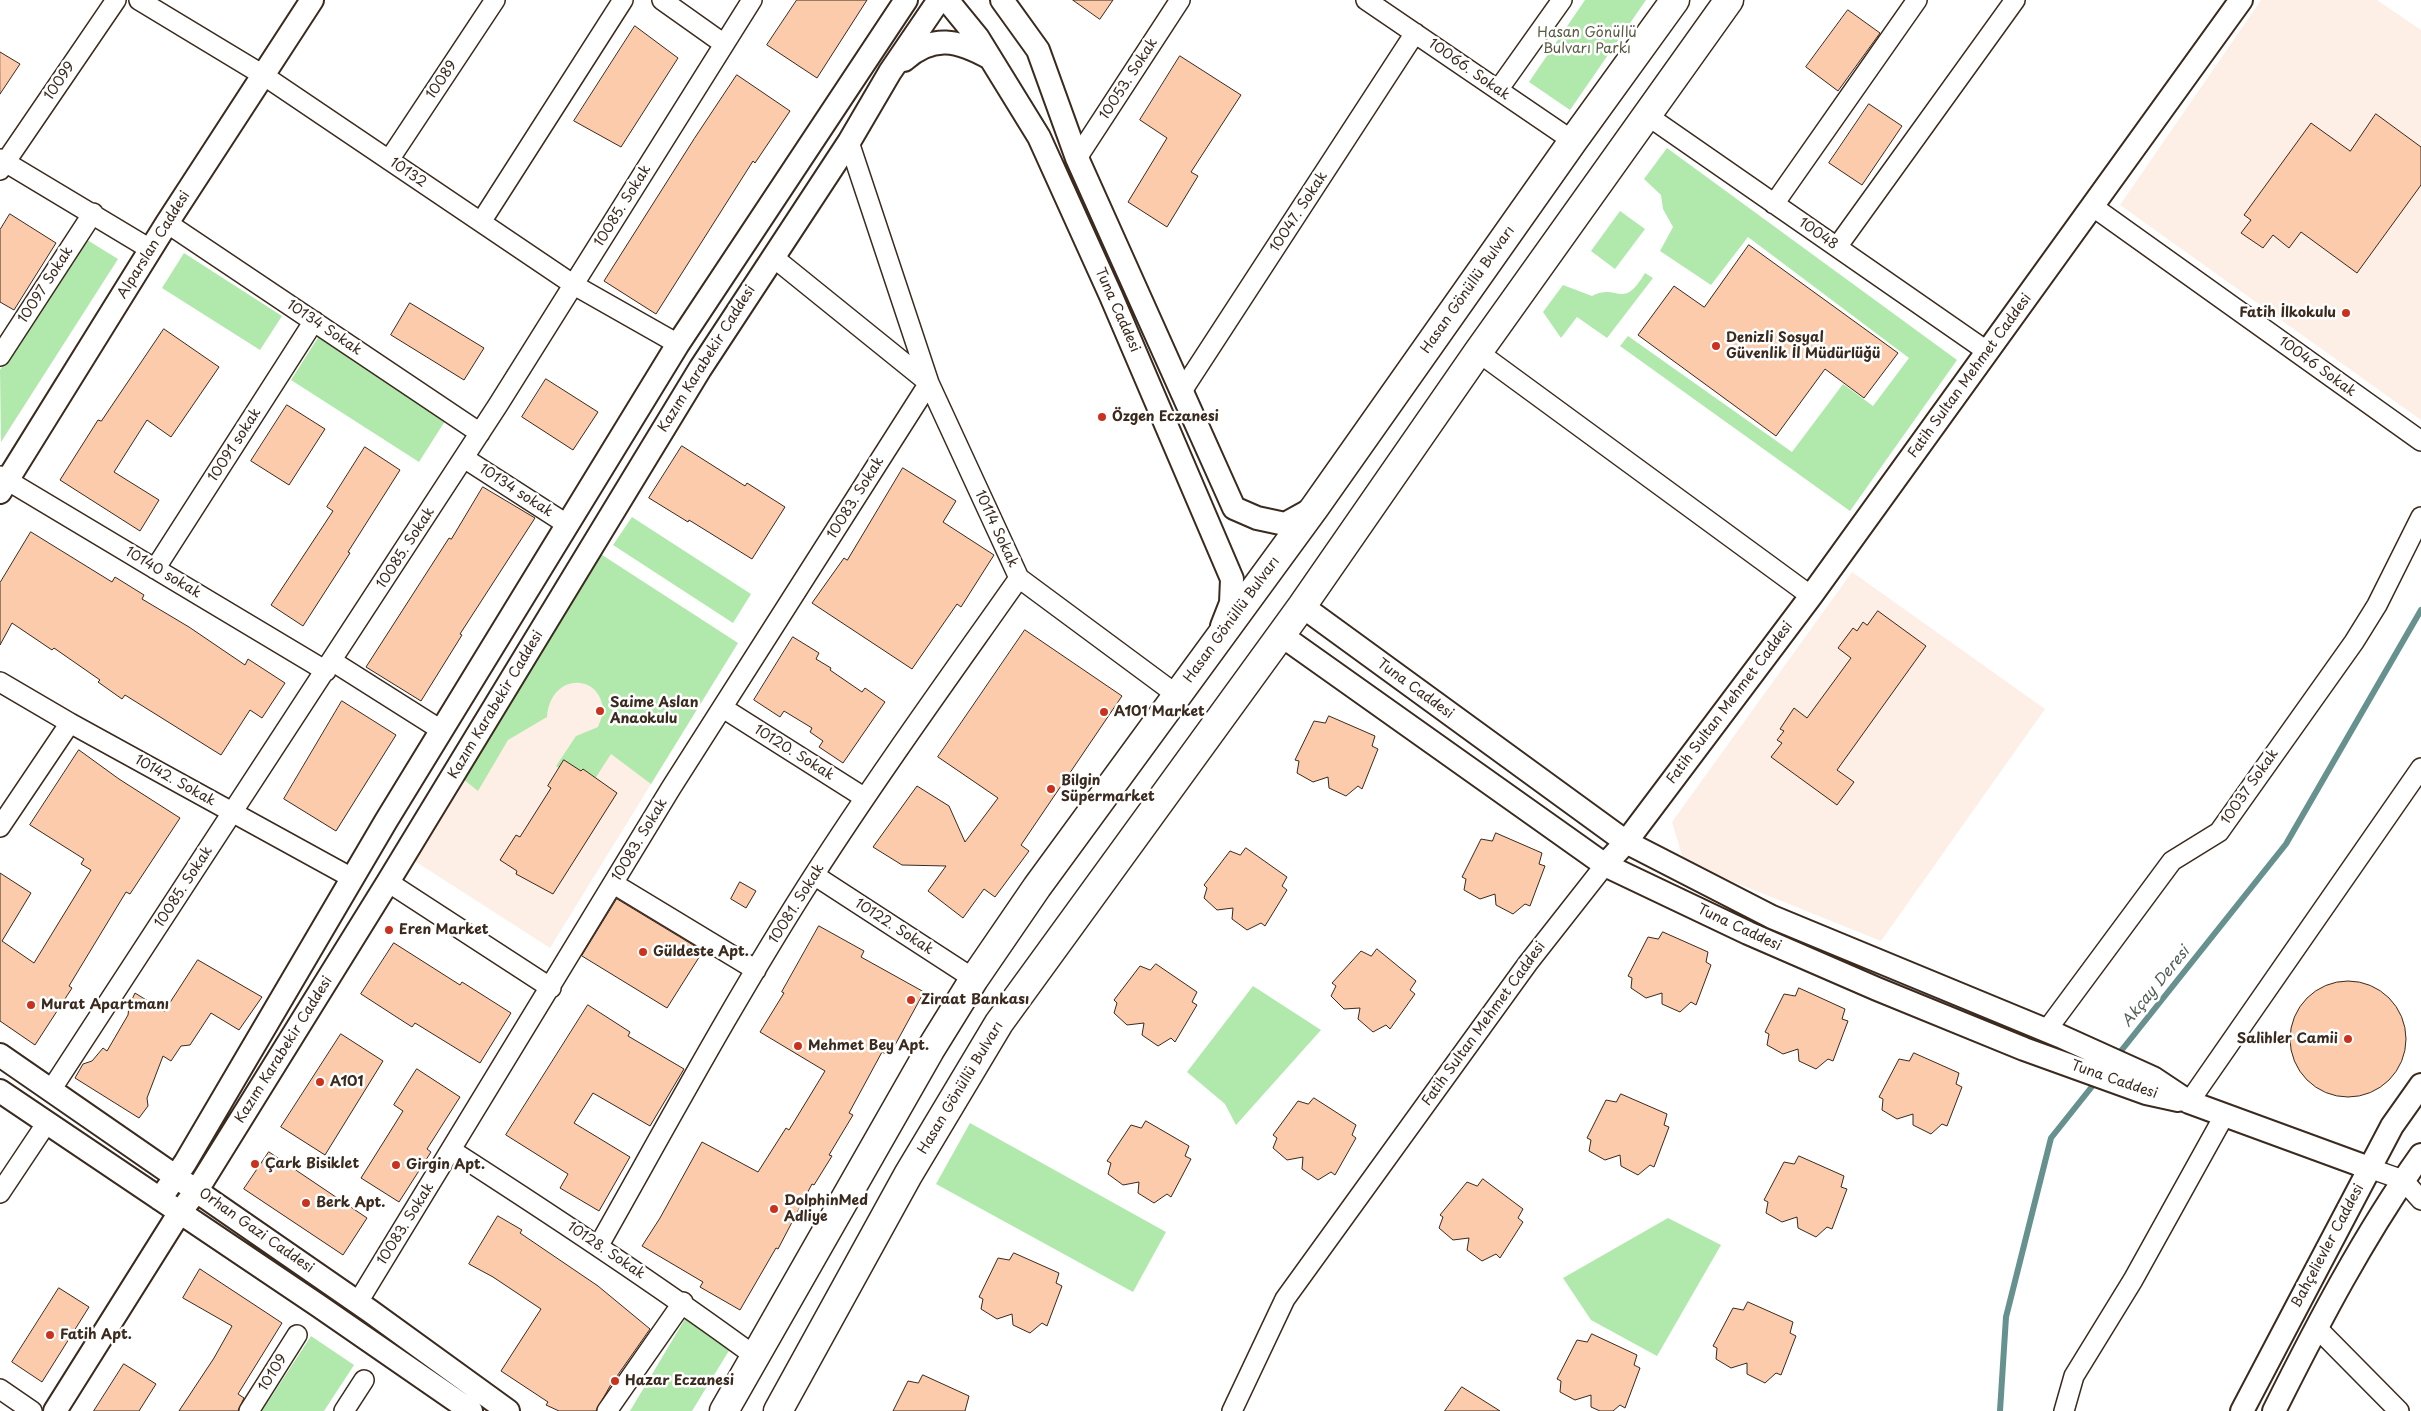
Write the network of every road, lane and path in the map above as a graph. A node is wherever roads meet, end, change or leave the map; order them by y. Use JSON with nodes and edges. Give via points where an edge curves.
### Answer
{"nodes":[{"id":1,"x":116,"y":0,"type":"edge"},
{"id":2,"x":139,"y":0,"type":"edge"},
{"id":3,"x":312,"y":0,"type":"edge"},
{"id":4,"x":495,"y":0,"type":"edge"},
{"id":5,"x":623,"y":0,"type":"edge"},
{"id":6,"x":662,"y":0,"type":"edge"},
{"id":7,"x":752,"y":0,"type":"edge"},
{"id":8,"x":906,"y":0,"type":"edge"},
{"id":9,"x":939,"y":0,"type":"edge"},
{"id":10,"x":947,"y":0,"type":"edge"},
{"id":11,"x":1002,"y":0,"type":"edge"},
{"id":12,"x":1180,"y":0,"type":"edge"},
{"id":13,"x":1366,"y":0,"type":"edge"},
{"id":14,"x":1562,"y":0,"type":"edge"},
{"id":15,"x":1675,"y":0,"type":"edge"},
{"id":16,"x":1729,"y":0,"type":"edge"},
{"id":17,"x":1917,"y":0,"type":"edge"},
{"id":18,"x":2015,"y":0,"type":"edge"},
{"id":19,"x":2240,"y":0,"type":"edge"},
{"id":20,"x":1415,"y":33,"type":"junction"},
{"id":21,"x":724,"y":44,"type":"junction"},
{"id":22,"x":991,"y":58,"type":"junction"},
{"id":23,"x":890,"y":72,"type":"junction"},
{"id":24,"x":263,"y":75,"type":"junction"},
{"id":25,"x":1498,"y":90,"type":"junction"},
{"id":26,"x":1648,"y":116,"type":"junction"},
{"id":27,"x":1573,"y":141,"type":"junction"},
{"id":28,"x":849,"y":142,"type":"junction"},
{"id":29,"x":1077,"y":158,"type":"junction"},
{"id":30,"x":389,"y":160,"type":"junction"},
{"id":31,"x":2,"y":163,"type":"edge"},
{"id":32,"x":1774,"y":204,"type":"junction"},
{"id":33,"x":2092,"y":206,"type":"junction"},
{"id":34,"x":93,"y":213,"type":"junction"},
{"id":35,"x":481,"y":222,"type":"junction"},
{"id":36,"x":167,"y":223,"type":"junction"},
{"id":37,"x":1836,"y":247,"type":"junction"},
{"id":38,"x":150,"y":249,"type":"junction"},
{"id":39,"x":773,"y":257,"type":"junction"},
{"id":40,"x":574,"y":285,"type":"junction"},
{"id":41,"x":314,"y":321,"type":"junction"},
{"id":42,"x":678,"y":344,"type":"junction"},
{"id":43,"x":1478,"y":352,"type":"junction"},
{"id":44,"x":1988,"y":352,"type":"junction"},
{"id":45,"x":0,"y":356,"type":"edge"},
{"id":46,"x":929,"y":383,"type":"junction"},
{"id":47,"x":1182,"y":391,"type":"junction"},
{"id":48,"x":480,"y":433,"type":"junction"},
{"id":49,"x":2421,"y":441,"type":"edge"},
{"id":50,"x":464,"y":458,"type":"junction"},
{"id":51,"x":2,"y":483,"type":"edge"},
{"id":52,"x":1315,"y":507,"type":"junction"},
{"id":53,"x":2421,"y":517,"type":"edge"},
{"id":54,"x":568,"y":525,"type":"junction"},
{"id":55,"x":156,"y":569,"type":"junction"},
{"id":56,"x":1019,"y":578,"type":"junction"},
{"id":57,"x":1811,"y":596,"type":"junction"},
{"id":58,"x":1302,"y":606,"type":"junction"},
{"id":59,"x":1281,"y":635,"type":"junction"},
{"id":60,"x":1218,"y":638,"type":"junction"},
{"id":61,"x":329,"y":666,"type":"junction"},
{"id":62,"x":0,"y":682,"type":"edge"},
{"id":63,"x":1177,"y":695,"type":"junction"},
{"id":64,"x":722,"y":708,"type":"junction"},
{"id":65,"x":70,"y":723,"type":"junction"},
{"id":66,"x":441,"y":730,"type":"junction"},
{"id":67,"x":2421,"y":768,"type":"edge"},
{"id":68,"x":865,"y":798,"type":"junction"},
{"id":69,"x":232,"y":813,"type":"junction"},
{"id":70,"x":0,"y":828,"type":"edge"},
{"id":71,"x":1626,"y":842,"type":"junction"},
{"id":72,"x":1605,"y":865,"type":"junction"},
{"id":73,"x":814,"y":875,"type":"junction"},
{"id":74,"x":352,"y":878,"type":"junction"},
{"id":75,"x":388,"y":882,"type":"junction"},
{"id":76,"x":614,"y":884,"type":"junction"},
{"id":77,"x":756,"y":970,"type":"junction"},
{"id":78,"x":974,"y":978,"type":"junction"},
{"id":79,"x":551,"y":988,"type":"junction"},
{"id":80,"x":2053,"y":1034,"type":"junction"},
{"id":81,"x":0,"y":1055,"type":"edge"},
{"id":82,"x":2150,"y":1085,"type":"junction"},
{"id":83,"x":2421,"y":1086,"type":"edge"},
{"id":84,"x":51,"y":1090,"type":"junction"},
{"id":85,"x":0,"y":1091,"type":"edge"},
{"id":86,"x":2189,"y":1102,"type":"junction"},
{"id":87,"x":2224,"y":1116,"type":"junction"},
{"id":88,"x":46,"y":1124,"type":"junction"},
{"id":89,"x":451,"y":1150,"type":"junction"},
{"id":90,"x":2421,"y":1155,"type":"edge"},
{"id":91,"x":2369,"y":1168,"type":"junction"},
{"id":92,"x":176,"y":1176,"type":"junction"},
{"id":93,"x":2403,"y":1180,"type":"junction"},
{"id":94,"x":197,"y":1190,"type":"junction"},
{"id":95,"x":0,"y":1193,"type":"edge"},
{"id":96,"x":160,"y":1199,"type":"junction"},
{"id":97,"x":2421,"y":1200,"type":"edge"},
{"id":98,"x":180,"y":1212,"type":"junction"},
{"id":99,"x":598,"y":1245,"type":"junction"},
{"id":100,"x":358,"y":1302,"type":"junction"},
{"id":101,"x":683,"y":1302,"type":"junction"},
{"id":102,"x":2316,"y":1327,"type":"junction"},
{"id":103,"x":297,"y":1335,"type":"dead end"},
{"id":104,"x":756,"y":1357,"type":"junction"},
{"id":105,"x":364,"y":1380,"type":"dead end"},
{"id":106,"x":0,"y":1389,"type":"edge"},
{"id":107,"x":32,"y":1411,"type":"edge"},
{"id":108,"x":55,"y":1411,"type":"edge"},
{"id":109,"x":249,"y":1411,"type":"edge"},
{"id":110,"x":344,"y":1411,"type":"edge"},
{"id":111,"x":471,"y":1411,"type":"edge"},
{"id":112,"x":508,"y":1411,"type":"edge"},
{"id":113,"x":607,"y":1411,"type":"edge"},
{"id":114,"x":724,"y":1411,"type":"edge"},
{"id":115,"x":778,"y":1411,"type":"edge"},
{"id":116,"x":1232,"y":1411,"type":"edge"},
{"id":117,"x":2064,"y":1411,"type":"edge"},
{"id":118,"x":2242,"y":1411,"type":"edge"},
{"id":119,"x":2274,"y":1411,"type":"edge"},
{"id":120,"x":2399,"y":1411,"type":"edge"}],
"edges":[{"from":1,"to":31,"type":"street","name":"10099"},
{"from":2,"to":24,"type":"street","name":"10132"},
{"from":3,"to":24,"type":"street","name":"Alparslan Caddesi"},
{"from":4,"to":30,"type":"street","name":"10089"},
{"from":5,"to":35,"type":"street"},
{"from":6,"to":21,"type":"street"},
{"from":7,"to":21,"type":"street","name":"10085. Sokak"},
{"from":8,"to":42,"type":"street","name":"Kazım Karabekir Caddesi"},
{"from":9,"to":23,"type":"street","name":"Kazım Karabekir Caddesi"},
{"from":10,"to":22,"type":"street","name":"Tuna Caddesi"},
{"from":11,"to":29,"type":"street","name":"Tuna Caddesi","via":[[1038,50]]},
{"from":12,"to":29,"type":"street","name":"10053. Sokak"},
{"from":13,"to":20,"type":"street","name":"10066. Sokak"},
{"from":14,"to":25,"type":"street"},
{"from":15,"to":27,"type":"main road","name":"Hasan Gönüllü Bulvarı"},
{"from":16,"to":26,"type":"main road","name":"Hasan Gönüllü Bulvarı"},
{"from":17,"to":32,"type":"street"},
{"from":18,"to":37,"type":"street"},
{"from":19,"to":33,"type":"street","name":"Fatih Sultan Mehmet Caddesi"},
{"from":20,"to":25,"type":"street","name":"10066. Sokak"},
{"from":20,"to":47,"type":"street","name":"10047. Sokak"},
{"from":21,"to":40,"type":"street","name":"10085. Sokak"},
{"from":22,"to":23,"type":"street","via":[[969,46],[940,42],[915,50]]},
{"from":22,"to":60,"type":"street","name":"Tuna Caddesi","via":[[1039,137],[1232,579],[1231,603]]},
{"from":23,"to":28,"type":"street","name":"Kazım Karabekir Caddesi"},
{"from":24,"to":30,"type":"street","name":"10132"},
{"from":24,"to":36,"type":"street","name":"Alparslan Caddesi"},
{"from":25,"to":27,"type":"street","name":"10066. Sokak"},
{"from":26,"to":32,"type":"street","name":"10048"},
{"from":26,"to":43,"type":"main road","name":"Hasan Gönüllü Bulvarı"},
{"from":27,"to":52,"type":"main road","name":"Hasan Gönüllü Bulvarı"},
{"from":28,"to":39,"type":"street","name":"Kazım Karabekir Caddesi"},
{"from":28,"to":46,"type":"street","name":"10114 Sokak"},
{"from":29,"to":47,"type":"street","name":"Tuna Caddesi"},
{"from":30,"to":35,"type":"street","name":"10132"},
{"from":31,"to":34,"type":"street"},
{"from":32,"to":37,"type":"street","name":"10048"},
{"from":33,"to":44,"type":"street","name":"Fatih Sultan Mehmet Caddesi"},
{"from":33,"to":49,"type":"street","name":"10046 Sokak"},
{"from":34,"to":38,"type":"street"},
{"from":34,"to":45,"type":"street","name":"10097 Sokak"},
{"from":35,"to":40,"type":"street","name":"10132"},
{"from":36,"to":38,"type":"street","name":"Alparslan Caddesi"},
{"from":36,"to":41,"type":"street","name":"10134 Sokak"},
{"from":37,"to":44,"type":"street","name":"10048"},
{"from":38,"to":51,"type":"street","name":"Alparslan Caddesi"},
{"from":39,"to":46,"type":"street","name":"10114 Sokak"},
{"from":39,"to":75,"type":"street","name":"Kazım Karabekir Caddesi","via":[[694,377]]},
{"from":40,"to":42,"type":"street","name":"10132"},
{"from":40,"to":48,"type":"street","name":"10085. Sokak"},
{"from":41,"to":48,"type":"street","name":"10134 Sokak"},
{"from":41,"to":55,"type":"street","name":"10091 sokak"},
{"from":42,"to":54,"type":"street","name":"Kazım Karabekir Caddesi"},
{"from":43,"to":57,"type":"street"},
{"from":43,"to":58,"type":"main road","name":"Hasan Gönüllü Bulvarı"},
{"from":44,"to":57,"type":"street","name":"Fatih Sultan Mehmet Caddesi"},
{"from":46,"to":56,"type":"street","name":"10114 Sokak"},
{"from":46,"to":64,"type":"street","name":"10083. Sokak"},
{"from":47,"to":52,"type":"street","name":"Tuna Caddesi","via":[[1234,508],[1257,518],[1285,524]]},
{"from":48,"to":50,"type":"street","name":"10085. Sokak"},
{"from":50,"to":54,"type":"street","name":"10134 sokak"},
{"from":50,"to":61,"type":"street","name":"10085. Sokak"},
{"from":51,"to":55,"type":"street","name":"10140 sokak"},
{"from":52,"to":60,"type":"main road","name":"Hasan Gönüllü Bulvarı"},
{"from":53,"to":80,"type":"street","name":"10037 Sokak","via":[[2377,605],[2354,642],[2219,832],[2172,862]]},
{"from":54,"to":66,"type":"street","name":"Kazım Karabekir Caddesi"},
{"from":55,"to":61,"type":"street","name":"10140 sokak"},
{"from":56,"to":63,"type":"street","name":"10114 Sokak"},
{"from":56,"to":68,"type":"street","name":"10081. Sokak"},
{"from":57,"to":71,"type":"street","name":"Fatih Sultan Mehmet Caddesi"},
{"from":58,"to":59,"type":"main road","name":"Hasan Gönüllü Bulvarı"},
{"from":58,"to":71,"type":"street","name":"Tuna Caddesi"},
{"from":59,"to":72,"type":"street","name":"Tuna Caddesi"},
{"from":59,"to":115,"type":"main road","name":"Hasan Gönüllü Bulvarı","via":[[999,1024],[908,1175]]},
{"from":60,"to":63,"type":"main road","name":"Hasan Gönüllü Bulvarı"},
{"from":61,"to":66,"type":"street","name":"10140 sokak"},
{"from":61,"to":69,"type":"street","name":"10085. Sokak"},
{"from":62,"to":65,"type":"street","name":"10142. Sokak"},
{"from":63,"to":78,"type":"main road","name":"Hasan Gönüllü Bulvarı"},
{"from":64,"to":68,"type":"street","name":"10120. Sokak"},
{"from":64,"to":76,"type":"street","name":"10083. Sokak"},
{"from":65,"to":69,"type":"street","name":"10142. Sokak"},
{"from":65,"to":70,"type":"street"},
{"from":66,"to":74,"type":"street","name":"Kazım Karabekir Caddesi"},
{"from":67,"to":86,"type":"street"},
{"from":68,"to":73,"type":"street","name":"10081. Sokak"},
{"from":69,"to":74,"type":"street","name":"10142. Sokak"},
{"from":69,"to":84,"type":"street","name":"10085. Sokak"},
{"from":71,"to":72,"type":"street","name":"Fatih Sultan Mehmet Caddesi"},
{"from":71,"to":80,"type":"street","name":"Tuna Caddesi","via":[[1772,917]]},
{"from":72,"to":82,"type":"street","name":"Tuna Caddesi","via":[[1748,934],[1877,989],[2044,1055]]},
{"from":72,"to":116,"type":"street","name":"Fatih Sultan Mehmet Caddesi","via":[[1516,979],[1285,1300]]},
{"from":73,"to":77,"type":"street","name":"10081. Sokak"},
{"from":73,"to":78,"type":"street","name":"10122. Sokak"},
{"from":74,"to":92,"type":"street","name":"Kazım Karabekir Caddesi"},
{"from":75,"to":79,"type":"street"},
{"from":75,"to":94,"type":"street","name":"Kazım Karabekir Caddesi"},
{"from":76,"to":77,"type":"street"},
{"from":76,"to":79,"type":"street","name":"10083. Sokak"},
{"from":77,"to":99,"type":"street","name":"10081. Sokak"},
{"from":78,"to":104,"type":"main road","name":"Hasan Gönüllü Bulvarı"},
{"from":79,"to":89,"type":"street","name":"10083. Sokak"},
{"from":80,"to":82,"type":"street","name":"Tuna Caddesi"},
{"from":81,"to":84,"type":"street","name":"Orhan Gazi Caddesi"},
{"from":82,"to":86,"type":"street","name":"Tuna Caddesi"},
{"from":83,"to":91,"type":"street","name":"Bahçelievler Caddesi","via":[[2392,1126]]},
{"from":84,"to":92,"type":"street","name":"Orhan Gazi Caddesi"},
{"from":85,"to":88,"type":"street","name":"Orhan Gazi Caddesi"},
{"from":86,"to":87,"type":"street","name":"Tuna Caddesi"},
{"from":87,"to":91,"type":"street","name":"Tuna Caddesi"},
{"from":87,"to":117,"type":"street","via":[[2074,1376]]},
{"from":88,"to":95,"type":"street"},
{"from":88,"to":96,"type":"street","name":"Orhan Gazi Caddesi"},
{"from":89,"to":99,"type":"street","name":"10128. Sokak"},
{"from":89,"to":100,"type":"street","name":"10083. Sokak"},
{"from":90,"to":93,"type":"street","name":"Bahçelievler Caddesi"},
{"from":91,"to":93,"type":"street"},
{"from":91,"to":118,"type":"street","name":"Bahçelievler Caddesi"},
{"from":92,"to":94,"type":"street","name":"Orhan Gazi Caddesi"},
{"from":92,"to":96,"type":"street","name":"Kazım Karabekir Caddesi"},
{"from":93,"to":97,"type":"street"},
{"from":93,"to":102,"type":"street","name":"Bahçelievler Caddesi"},
{"from":94,"to":98,"type":"street","name":"Kazım Karabekir Caddesi"},
{"from":94,"to":100,"type":"street","name":"Orhan Gazi Caddesi"},
{"from":96,"to":98,"type":"street","name":"Orhan Gazi Caddesi"},
{"from":98,"to":108,"type":"street","name":"Kazım Karabekir Caddesi"},
{"from":98,"to":111,"type":"street","name":"Orhan Gazi Caddesi"},
{"from":99,"to":101,"type":"street","name":"10128. Sokak"},
{"from":100,"to":112,"type":"street","name":"Orhan Gazi Caddesi"},
{"from":101,"to":104,"type":"street","name":"10128. Sokak"},
{"from":101,"to":113,"type":"street"},
{"from":102,"to":119,"type":"street","name":"Bahçelievler Caddesi"},
{"from":102,"to":120,"type":"street"},
{"from":103,"to":109,"type":"street","name":"10109"},
{"from":104,"to":114,"type":"main road","name":"Hasan Gönüllü Bulvarı"},
{"from":105,"to":110,"type":"street"},
{"from":106,"to":107,"type":"street"}]}
